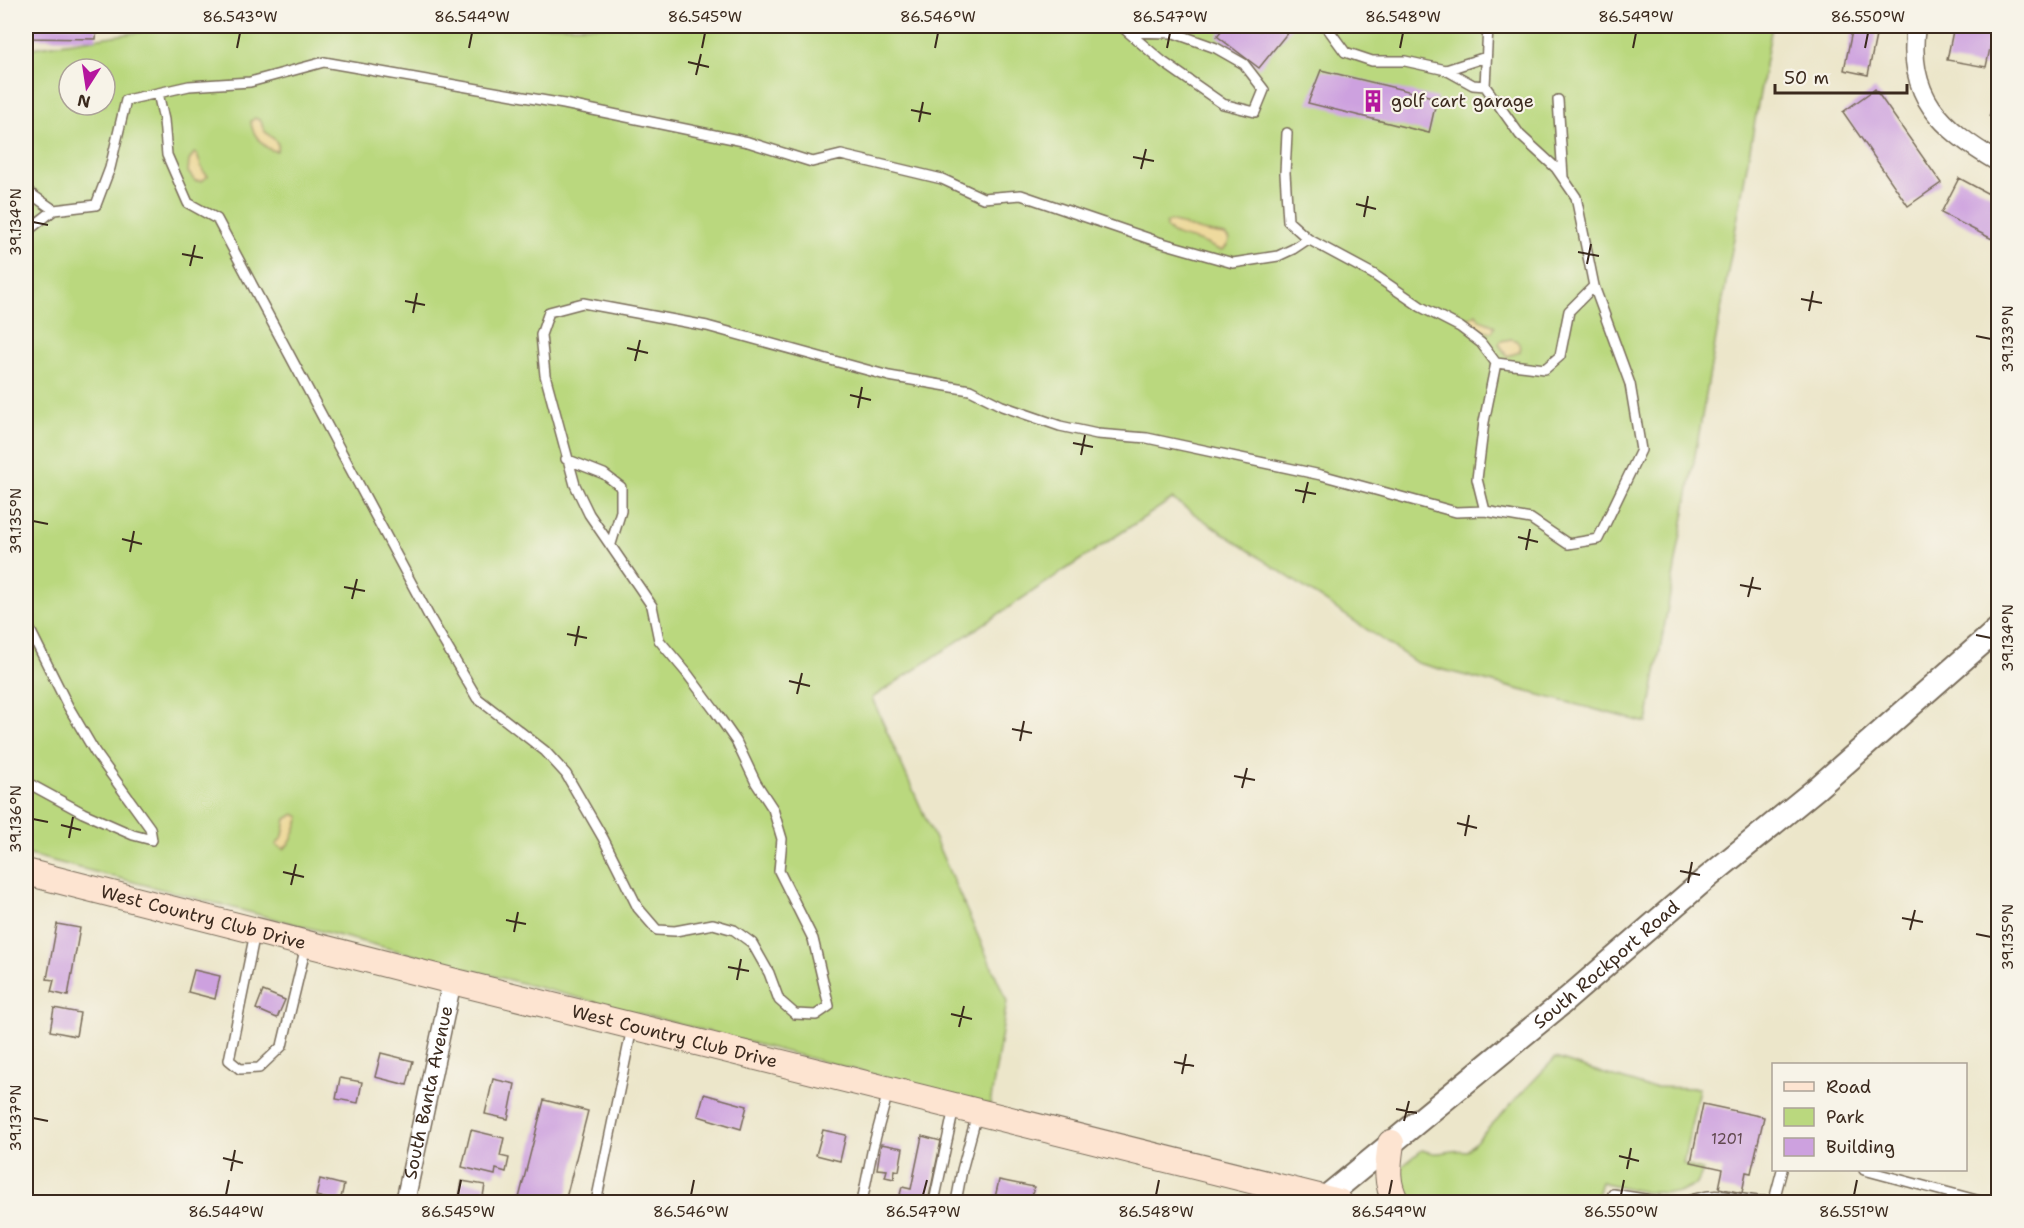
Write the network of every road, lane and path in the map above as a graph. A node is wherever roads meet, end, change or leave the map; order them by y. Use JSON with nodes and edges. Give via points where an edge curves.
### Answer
{"nodes":[{"id":1,"x":1326,"y":26,"type":"edge"},
{"id":2,"x":1488,"y":26,"type":"edge"},
{"id":3,"x":1916,"y":26,"type":"edge"},
{"id":4,"x":1125,"y":29,"type":"edge"},
{"id":5,"x":1486,"y":57,"type":"junction"},
{"id":6,"x":1446,"y":70,"type":"junction"},
{"id":7,"x":1485,"y":86,"type":"junction"},
{"id":8,"x":158,"y":93,"type":"junction"},
{"id":9,"x":1558,"y":100,"type":"dead end"},
{"id":10,"x":1287,"y":133,"type":"dead end"},
{"id":11,"x":1998,"y":162,"type":"edge"},
{"id":12,"x":1563,"y":179,"type":"junction"},
{"id":13,"x":26,"y":188,"type":"edge"},
{"id":14,"x":54,"y":210,"type":"junction"},
{"id":15,"x":26,"y":232,"type":"edge"},
{"id":16,"x":1308,"y":239,"type":"junction"},
{"id":17,"x":1594,"y":286,"type":"junction"},
{"id":18,"x":1496,"y":363,"type":"junction"},
{"id":19,"x":566,"y":459,"type":"junction"},
{"id":20,"x":1485,"y":511,"type":"junction"},
{"id":21,"x":610,"y":544,"type":"junction"},
{"id":22,"x":26,"y":622,"type":"edge"},
{"id":23,"x":1998,"y":629,"type":"edge"},
{"id":24,"x":26,"y":782,"type":"edge"},
{"id":25,"x":26,"y":872,"type":"edge"},
{"id":26,"x":256,"y":931,"type":"junction"},
{"id":27,"x":307,"y":944,"type":"junction"},
{"id":28,"x":452,"y":981,"type":"junction"},
{"id":29,"x":633,"y":1026,"type":"junction"},
{"id":30,"x":889,"y":1090,"type":"junction"},
{"id":31,"x":966,"y":1109,"type":"junction"},
{"id":32,"x":1391,"y":1143,"type":"junction"},
{"id":33,"x":1782,"y":1171,"type":"edge"},
{"id":34,"x":1868,"y":1171,"type":"edge"},
{"id":35,"x":1240,"y":1178,"type":"junction"},
{"id":36,"x":1328,"y":1201,"type":"edge"},
{"id":37,"x":1778,"y":1201,"type":"edge"},
{"id":38,"x":405,"y":1203,"type":"edge"},
{"id":39,"x":596,"y":1203,"type":"edge"},
{"id":40,"x":862,"y":1203,"type":"edge"},
{"id":41,"x":934,"y":1203,"type":"edge"},
{"id":42,"x":956,"y":1203,"type":"edge"},
{"id":43,"x":1259,"y":1203,"type":"edge"},
{"id":44,"x":1396,"y":1203,"type":"edge"},
{"id":45,"x":1611,"y":1203,"type":"edge"},
{"id":46,"x":1663,"y":1203,"type":"edge"},
{"id":47,"x":1684,"y":1203,"type":"edge"},
{"id":48,"x":1984,"y":1203,"type":"edge"}],
"edges":[{"from":1,"to":6,"type":"lane","via":[[1345,52],[1372,61],[1405,61]]},
{"from":2,"to":5,"type":"lane"},
{"from":3,"to":11,"type":"street","via":[[1915,66],[1925,97],[1944,124]]},
{"from":4,"to":4,"type":"lane","via":[[1163,62],[1223,104],[1255,112],[1264,90],[1244,64],[1216,48],[1174,33]]},
{"from":5,"to":6,"type":"lane"},
{"from":5,"to":7,"type":"lane"},
{"from":6,"to":7,"type":"lane","via":[[1473,85]]},
{"from":7,"to":12,"type":"lane","via":[[1520,135]]},
{"from":8,"to":14,"type":"lane","via":[[126,100],[110,168],[96,205]]},
{"from":8,"to":16,"type":"lane","via":[[189,86],[250,82],[324,62],[564,104],[748,142],[812,162],[841,155],[942,178],[983,198],[1021,195],[1159,242],[1233,262],[1278,256]]},
{"from":8,"to":21,"type":"lane","via":[[167,155],[188,203],[217,219],[430,618],[477,698],[545,751],[566,774],[639,908],[657,930],[713,924],[734,930],[752,943],[779,1000],[795,1014],[816,1016],[829,1006],[824,979],[813,939],[779,871],[782,839],[773,809],[726,726],[659,640],[652,606]]},
{"from":9,"to":12,"type":"lane"},
{"from":10,"to":16,"type":"lane","via":[[1288,221]]},
{"from":12,"to":17,"type":"lane","via":[[1576,197]]},
{"from":13,"to":14,"type":"lane"},
{"from":14,"to":15,"type":"lane"},
{"from":16,"to":18,"type":"lane","via":[[1460,327],[1481,343]]},
{"from":17,"to":18,"type":"lane","via":[[1569,311],[1560,357],[1545,369]]},
{"from":17,"to":20,"type":"lane","via":[[1630,384],[1641,450],[1598,539],[1568,544],[1531,519]]},
{"from":18,"to":20,"type":"lane","via":[[1477,479]]},
{"from":19,"to":20,"type":"lane","via":[[544,375],[541,335],[549,312],[583,303],[707,326],[889,376],[970,390],[1060,426],[1147,438],[1310,472],[1456,512]]},
{"from":19,"to":21,"type":"lane","via":[[589,514]]},
{"from":19,"to":21,"type":"lane","via":[[604,474],[621,487],[621,512]]},
{"from":22,"to":24,"type":"lane","via":[[68,706],[150,828],[152,840],[83,813]]},
{"from":23,"to":32,"type":"street","name":"South Rockport Road","via":[[1816,789]]},
{"from":25,"to":26,"type":"main road","name":"West Country Club Drive"},
{"from":26,"to":27,"type":"main road","name":"West Country Club Drive"},
{"from":26,"to":27,"type":"lane","via":[[229,1060],[240,1069],[259,1068],[282,1046]]},
{"from":27,"to":28,"type":"main road","name":"West Country Club Drive"},
{"from":28,"to":29,"type":"main road","name":"West Country Club Drive"},
{"from":28,"to":38,"type":"street","name":"South Banta Avenue"},
{"from":29,"to":30,"type":"main road","name":"West Country Club Drive"},
{"from":29,"to":39,"type":"lane"},
{"from":30,"to":31,"type":"main road","name":"West Country Club Drive"},
{"from":30,"to":40,"type":"lane"},
{"from":31,"to":35,"type":"main road","name":"West Country Club Drive"},
{"from":31,"to":41,"type":"lane"},
{"from":31,"to":42,"type":"lane"},
{"from":32,"to":36,"type":"street","name":"South Rockport Road"},
{"from":32,"to":44,"type":"main road","via":[[1387,1169]]},
{"from":33,"to":37,"type":"lane"},
{"from":34,"to":48,"type":"lane"},
{"from":35,"to":36,"type":"main road","name":"West Country Club Drive"},
{"from":35,"to":43,"type":"main road"},
{"from":37,"to":47,"type":"lane","via":[[1705,1195]]},
{"from":45,"to":46,"type":"lane","via":[[1613,1194]]}]}
